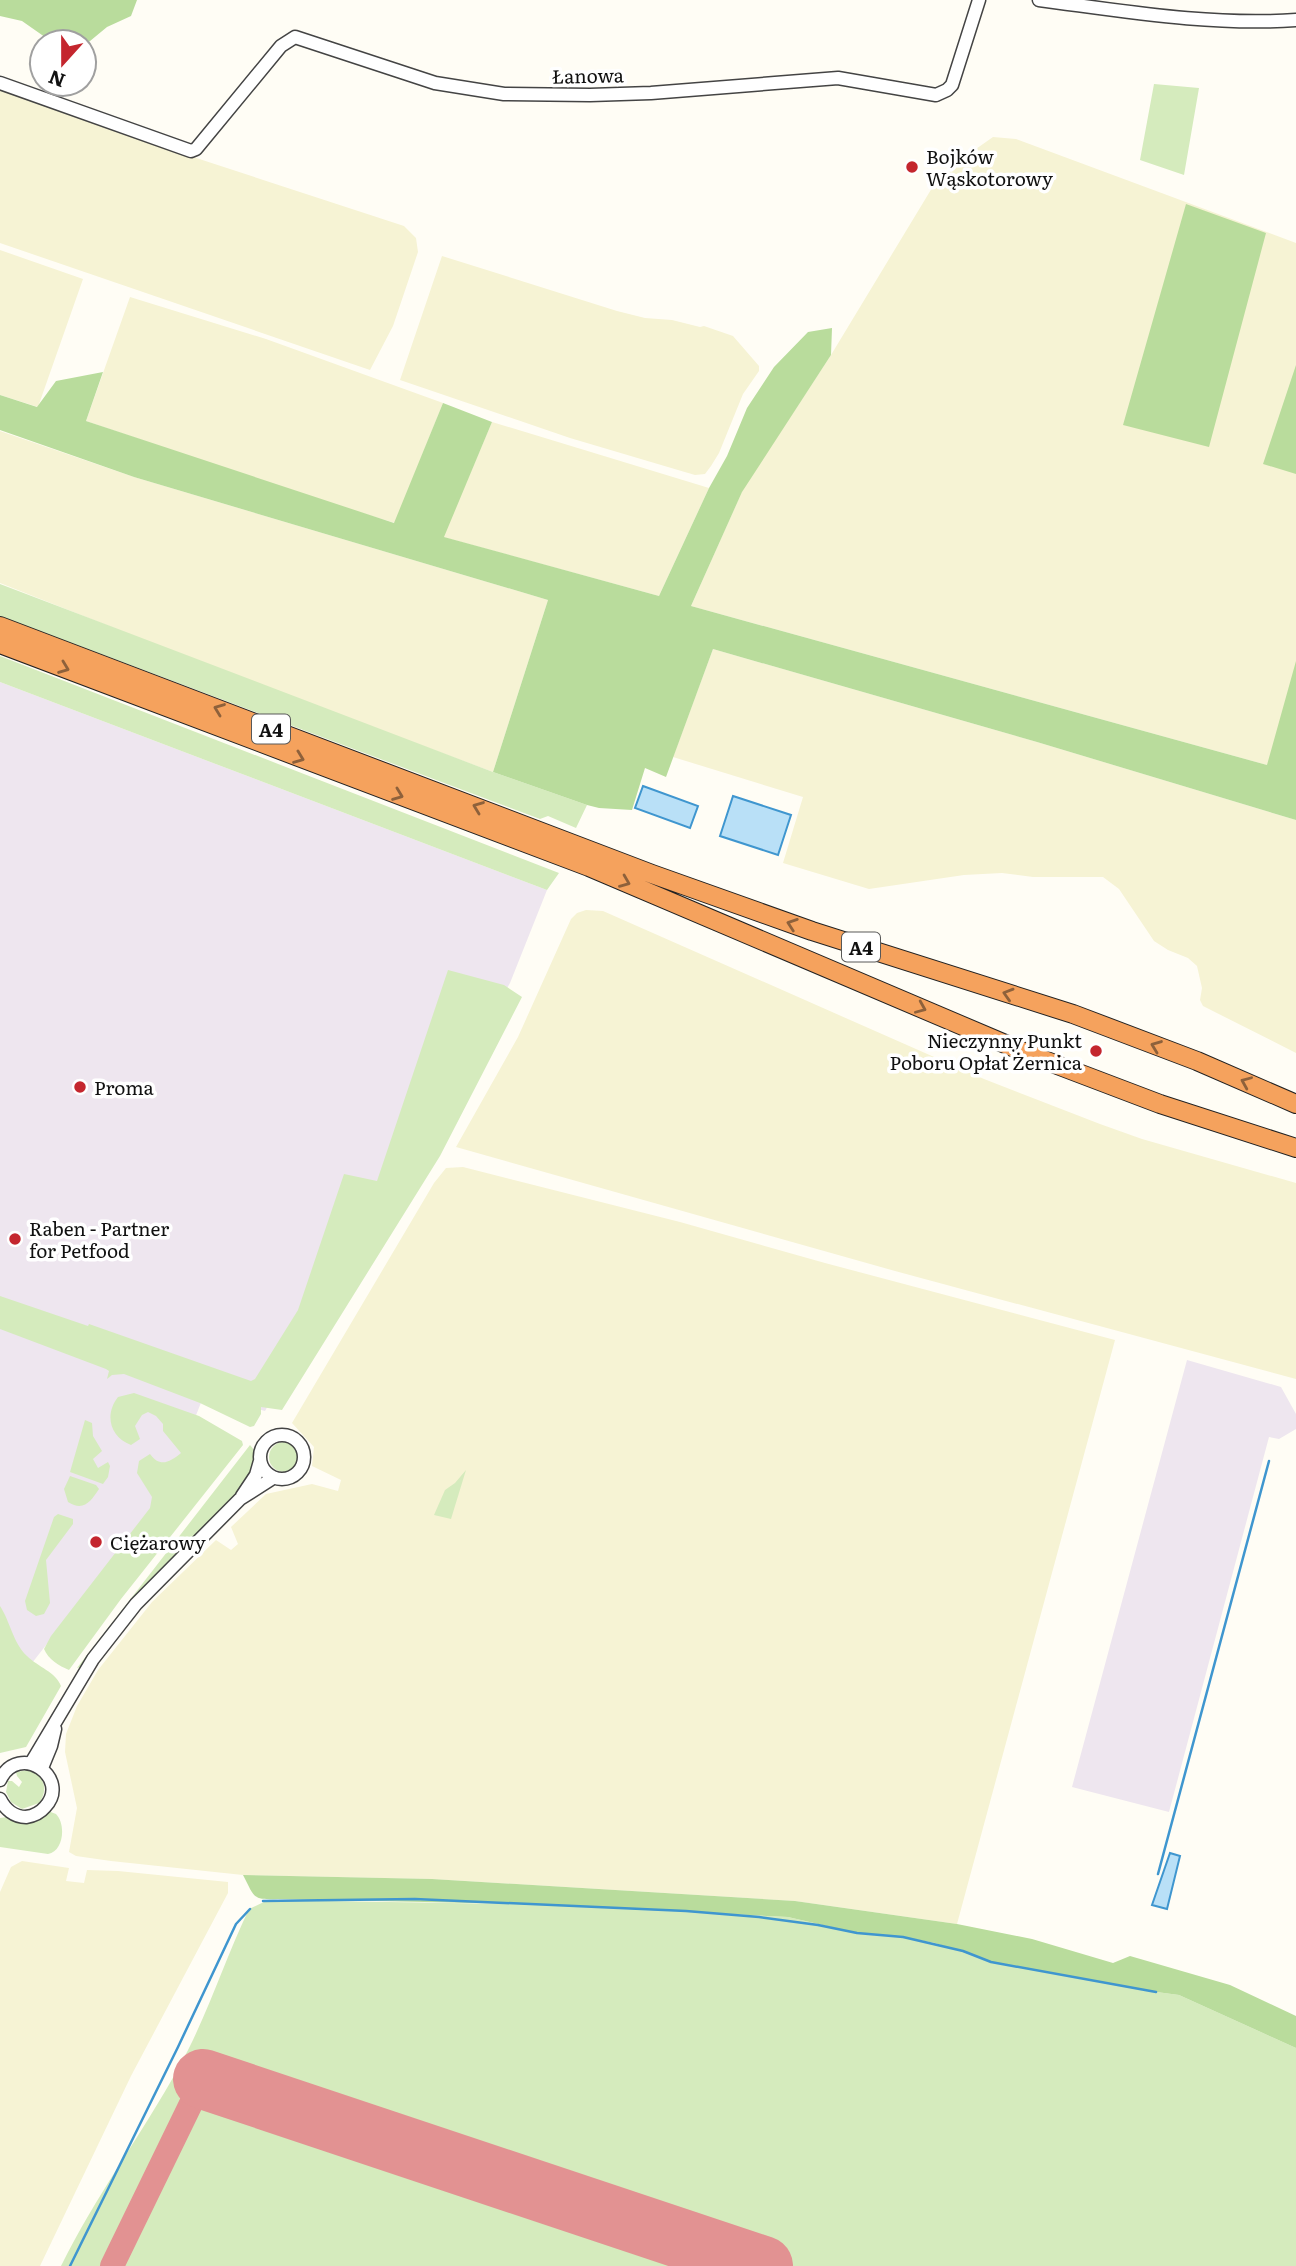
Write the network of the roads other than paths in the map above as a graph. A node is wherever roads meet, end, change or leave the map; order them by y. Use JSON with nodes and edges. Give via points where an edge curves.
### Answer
{"nodes":[{"id":1,"x":979,"y":0,"type":"edge"},
{"id":2,"x":1039,"y":0,"type":"edge"},
{"id":3,"x":1296,"y":20,"type":"edge"},
{"id":4,"x":0,"y":83,"type":"edge"},
{"id":5,"x":0,"y":626,"type":"edge"},
{"id":6,"x":0,"y":644,"type":"edge"},
{"id":7,"x":568,"y":850,"type":"junction"},
{"id":8,"x":590,"y":859,"type":"junction"},
{"id":9,"x":1296,"y":1104,"type":"edge"},
{"id":10,"x":1296,"y":1148,"type":"edge"},
{"id":11,"x":260,"y":1461,"type":"junction"},
{"id":12,"x":273,"y":1478,"type":"junction"},
{"id":13,"x":240,"y":1499,"type":"junction"},
{"id":14,"x":37,"y":1766,"type":"junction"},
{"id":15,"x":0,"y":1780,"type":"edge"},
{"id":16,"x":0,"y":1799,"type":"edge"},
{"id":17,"x":4,"y":1812,"type":"edge"}],
"edges":[{"from":1,"to":4,"type":"street","name":"Łanowa","via":[[952,85],[936,95],[838,78],[651,93],[504,94],[435,83],[295,37],[281,46],[191,152]]},
{"from":2,"to":3,"type":"street","via":[[1172,17]]},
{"from":7,"to":5,"type":"highway","number":"A4","one_way":true},
{"from":6,"to":7,"type":"highway","number":"A4","one_way":true},
{"from":7,"to":8,"type":"highway","number":"A4"},
{"from":9,"to":8,"type":"highway","number":"A4","one_way":true,"via":[[1073,1014]]},
{"from":8,"to":10,"type":"highway","number":"A4","one_way":true,"via":[[1031,1055],[1160,1104]]},
{"from":11,"to":12,"type":"street"},
{"from":11,"to":12,"type":"street","via":[[263,1446],[272,1437],[290,1436],[300,1444],[304,1461],[298,1473],[286,1479]]},
{"from":11,"to":13,"type":"street"},
{"from":12,"to":13,"type":"street"},
{"from":13,"to":14,"type":"street","via":[[112,1632],[56,1723],[51,1746]]},
{"from":14,"to":15,"type":"street","via":[[19,1763]]},
{"from":14,"to":17,"type":"street","via":[[52,1785],[43,1810],[27,1817]]},
{"from":16,"to":17,"type":"street"}]}
